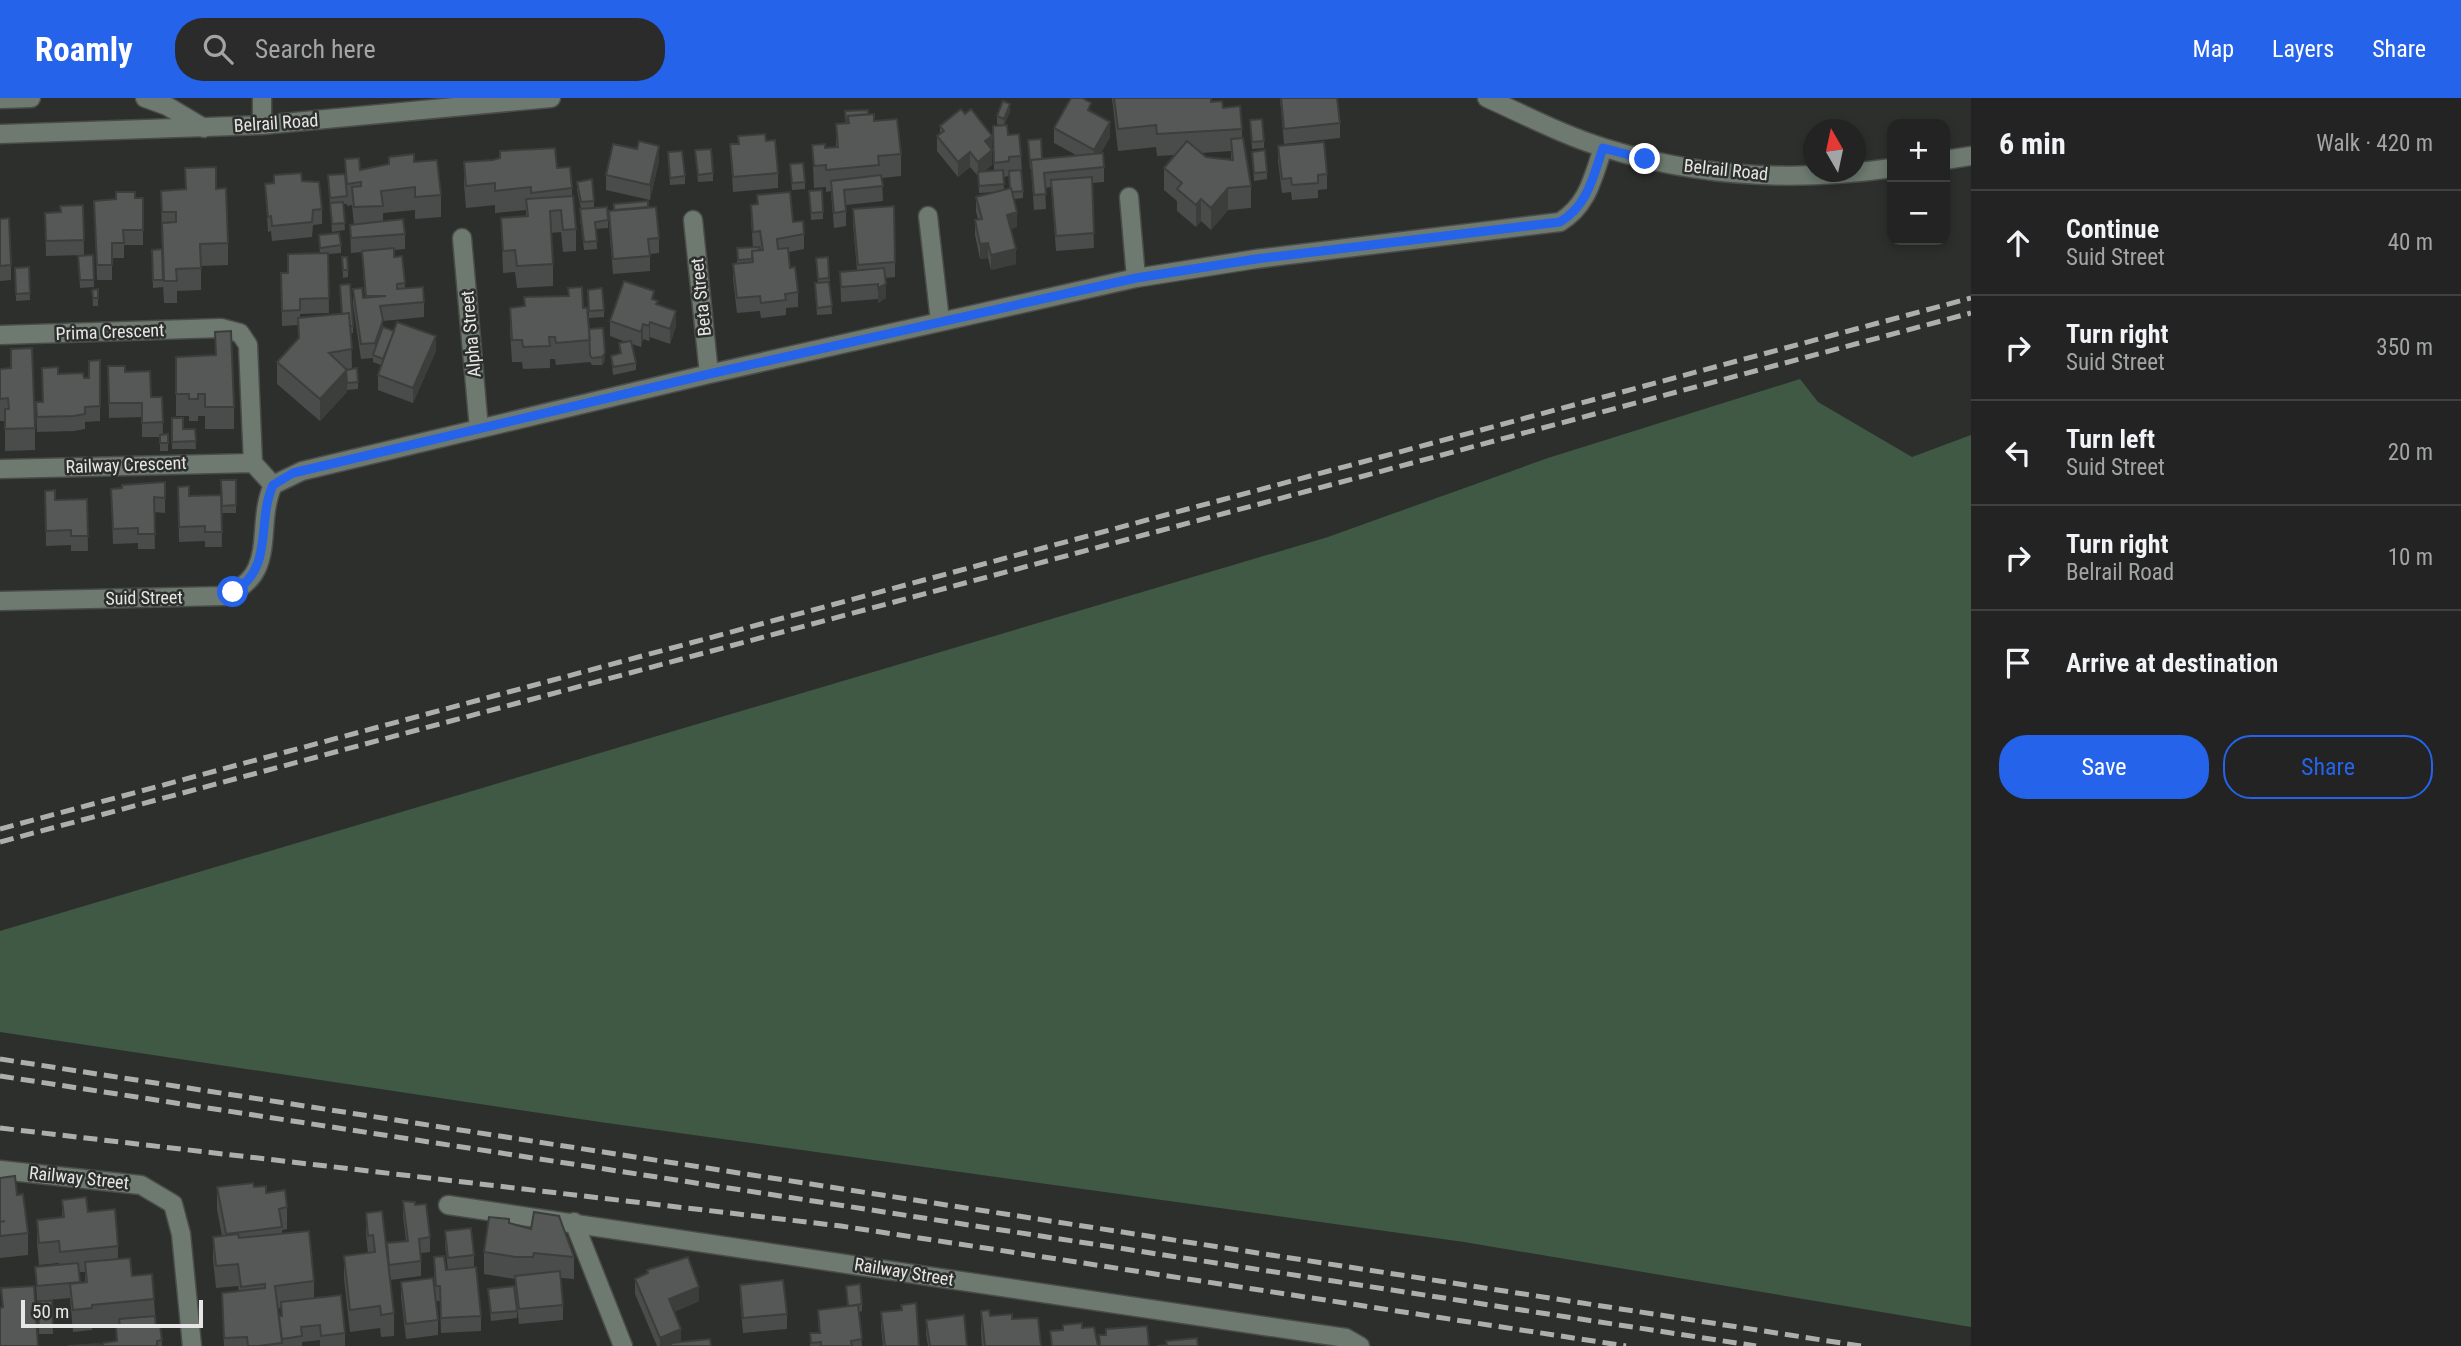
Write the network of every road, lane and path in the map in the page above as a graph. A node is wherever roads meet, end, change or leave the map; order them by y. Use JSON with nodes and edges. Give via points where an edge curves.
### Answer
{"nodes":[{"id":1,"x":31,"y":98,"type":"edge"},
{"id":2,"x":145,"y":98,"type":"edge"},
{"id":3,"x":262,"y":98,"type":"edge"},
{"id":4,"x":551,"y":98,"type":"edge"},
{"id":5,"x":1487,"y":98,"type":"edge"},
{"id":6,"x":0,"y":99,"type":"edge"},
{"id":7,"x":262,"y":125,"type":"junction"},
{"id":8,"x":204,"y":128,"type":"junction"},
{"id":9,"x":0,"y":134,"type":"edge"},
{"id":10,"x":1603,"y":148,"type":"junction"},
{"id":11,"x":1971,"y":156,"type":"edge"},
{"id":12,"x":1950,"y":159,"type":"edge"},
{"id":13,"x":1887,"y":168,"type":"edge"},
{"id":14,"x":1129,"y":197,"type":"dead end"},
{"id":15,"x":928,"y":216,"type":"dead end"},
{"id":16,"x":693,"y":220,"type":"dead end"},
{"id":17,"x":462,"y":238,"type":"dead end"},
{"id":18,"x":1136,"y":278,"type":"junction"},
{"id":19,"x":940,"y":321,"type":"junction"},
{"id":20,"x":0,"y":335,"type":"edge"},
{"id":21,"x":709,"y":374,"type":"junction"},
{"id":22,"x":479,"y":429,"type":"junction"},
{"id":23,"x":253,"y":463,"type":"junction"},
{"id":24,"x":0,"y":469,"type":"edge"},
{"id":25,"x":273,"y":485,"type":"junction"},
{"id":26,"x":0,"y":601,"type":"edge"},
{"id":27,"x":0,"y":1170,"type":"edge"},
{"id":28,"x":448,"y":1205,"type":"dead end"},
{"id":29,"x":574,"y":1222,"type":"junction"},
{"id":30,"x":1359,"y":1344,"type":"edge"},
{"id":31,"x":192,"y":1346,"type":"edge"},
{"id":32,"x":623,"y":1346,"type":"edge"}],
"edges":[{"from":1,"to":6,"type":"street"},
{"from":2,"to":8,"type":"street"},
{"from":3,"to":7,"type":"street"},
{"from":4,"to":7,"type":"street","name":"Belrail Road"},
{"from":5,"to":10,"type":"street","name":"Belrail Road"},
{"from":7,"to":8,"type":"street","name":"Belrail Road"},
{"from":8,"to":9,"type":"street","name":"Belrail Road"},
{"from":10,"to":13,"type":"street","name":"Belrail Road","via":[[1741,174]]},
{"from":10,"to":18,"type":"street","via":[[1587,195],[1571,216],[1560,222]]},
{"from":11,"to":12,"type":"street"},
{"from":14,"to":18,"type":"street"},
{"from":15,"to":19,"type":"street"},
{"from":16,"to":21,"type":"street","name":"Beta Street"},
{"from":17,"to":22,"type":"street","name":"Alpha Street"},
{"from":18,"to":19,"type":"street"},
{"from":19,"to":21,"type":"street"},
{"from":20,"to":23,"type":"street","name":"Prima Crescent","via":[[220,328],[240,333],[248,345]]},
{"from":21,"to":22,"type":"street"},
{"from":22,"to":25,"type":"street","via":[[302,471]]},
{"from":23,"to":24,"type":"street","name":"Railway Crescent"},
{"from":23,"to":25,"type":"street"},
{"from":25,"to":26,"type":"street","name":"Suid Street","via":[[258,569],[233,592],[223,596]]},
{"from":27,"to":31,"type":"street","name":"Railway Street","via":[[141,1185],[173,1204],[181,1234]]},
{"from":28,"to":29,"type":"street","name":"Railway Street"},
{"from":29,"to":30,"type":"street","name":"Railway Street"},
{"from":29,"to":32,"type":"street"}]}
